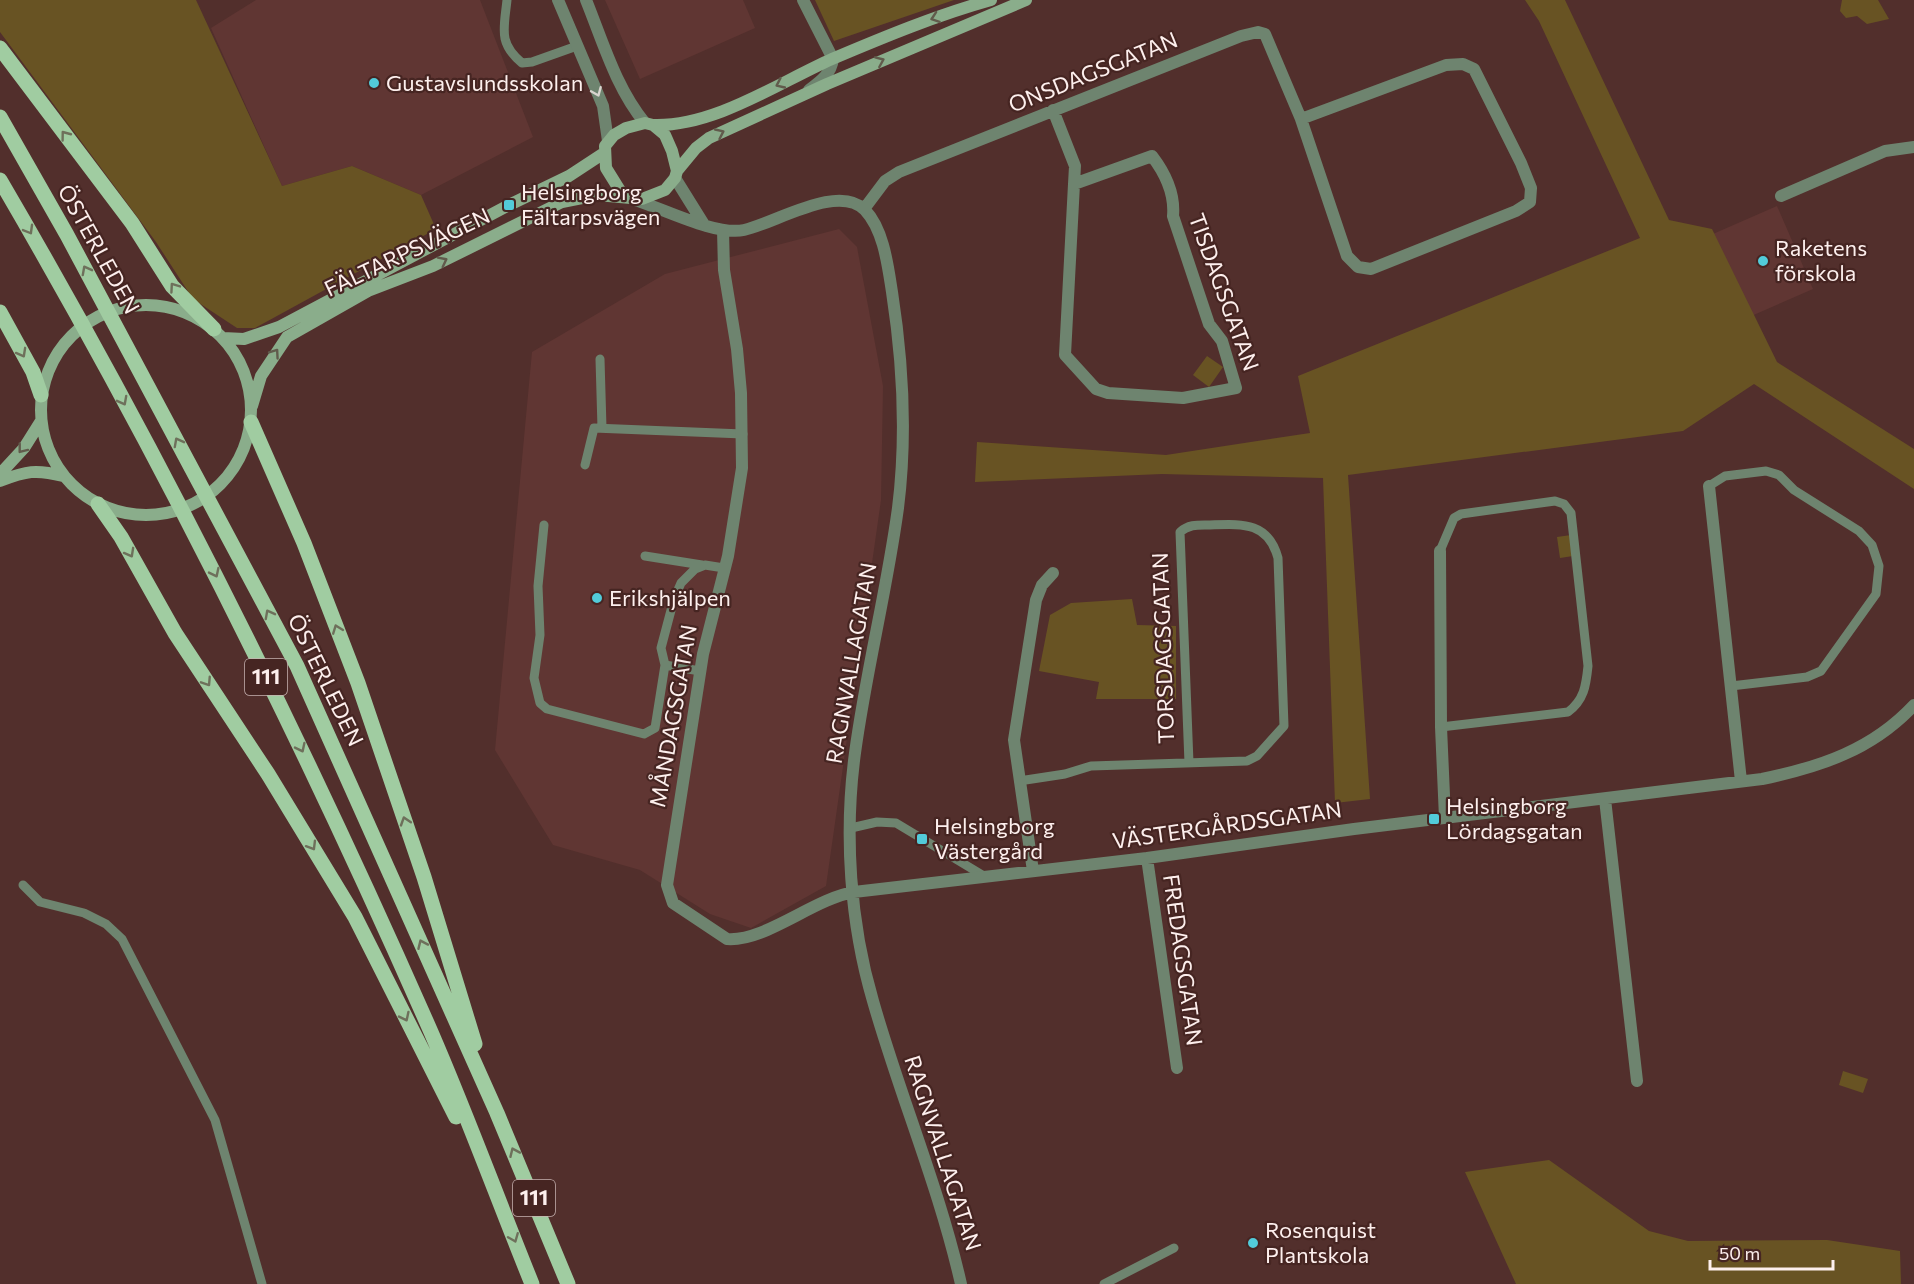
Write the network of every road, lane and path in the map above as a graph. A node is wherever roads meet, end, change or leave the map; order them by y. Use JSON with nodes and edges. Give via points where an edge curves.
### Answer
{"nodes":[{"id":1,"x":507,"y":0,"type":"edge"},
{"id":2,"x":558,"y":0,"type":"edge"},
{"id":3,"x":586,"y":0,"type":"edge"},
{"id":4,"x":803,"y":0,"type":"edge"},
{"id":5,"x":991,"y":0,"type":"edge"},
{"id":6,"x":1026,"y":0,"type":"edge"},
{"id":7,"x":577,"y":46,"type":"junction"},
{"id":8,"x":0,"y":48,"type":"edge"},
{"id":9,"x":833,"y":59,"type":"junction"},
{"id":10,"x":804,"y":94,"type":"junction"},
{"id":11,"x":1053,"y":110,"type":"junction"},
{"id":12,"x":0,"y":117,"type":"edge"},
{"id":13,"x":1301,"y":119,"type":"junction"},
{"id":14,"x":649,"y":124,"type":"junction"},
{"id":15,"x":606,"y":147,"type":"junction"},
{"id":16,"x":1914,"y":147,"type":"edge"},
{"id":17,"x":676,"y":174,"type":"junction"},
{"id":18,"x":0,"y":180,"type":"edge"},
{"id":19,"x":1074,"y":184,"type":"junction"},
{"id":20,"x":1781,"y":196,"type":"dead end"},
{"id":21,"x":630,"y":198,"type":"junction"},
{"id":22,"x":864,"y":209,"type":"junction"},
{"id":23,"x":704,"y":224,"type":"junction"},
{"id":24,"x":723,"y":230,"type":"junction"},
{"id":25,"x":0,"y":312,"type":"edge"},
{"id":26,"x":219,"y":334,"type":"junction"},
{"id":27,"x":600,"y":359,"type":"dead end"},
{"id":28,"x":41,"y":395,"type":"junction"},
{"id":29,"x":251,"y":414,"type":"junction"},
{"id":30,"x":41,"y":421,"type":"junction"},
{"id":31,"x":602,"y":428,"type":"junction"},
{"id":32,"x":743,"y":434,"type":"junction"},
{"id":33,"x":585,"y":465,"type":"dead end"},
{"id":34,"x":0,"y":474,"type":"edge"},
{"id":35,"x":63,"y":476,"type":"junction"},
{"id":36,"x":0,"y":481,"type":"edge"},
{"id":37,"x":1709,"y":486,"type":"joint"},
{"id":38,"x":98,"y":504,"type":"junction"},
{"id":39,"x":544,"y":525,"type":"dead end"},
{"id":40,"x":1440,"y":551,"type":"joint"},
{"id":41,"x":645,"y":556,"type":"dead end"},
{"id":42,"x":705,"y":565,"type":"junction"},
{"id":43,"x":724,"y":568,"type":"junction"},
{"id":44,"x":1053,"y":573,"type":"dead end"},
{"id":45,"x":665,"y":666,"type":"junction"},
{"id":46,"x":700,"y":671,"type":"junction"},
{"id":47,"x":1731,"y":686,"type":"junction"},
{"id":48,"x":1914,"y":705,"type":"edge"},
{"id":49,"x":1441,"y":727,"type":"junction"},
{"id":50,"x":1189,"y":763,"type":"junction"},
{"id":51,"x":1019,"y":781,"type":"junction"},
{"id":52,"x":1741,"y":781,"type":"junction"},
{"id":53,"x":1605,"y":799,"type":"junction"},
{"id":54,"x":1445,"y":818,"type":"junction"},
{"id":55,"x":851,"y":828,"type":"junction"},
{"id":56,"x":1148,"y":858,"type":"junction"},
{"id":57,"x":1033,"y":871,"type":"junction"},
{"id":58,"x":987,"y":877,"type":"junction"},
{"id":59,"x":23,"y":885,"type":"dead end"},
{"id":60,"x":854,"y":892,"type":"junction"},
{"id":61,"x":1177,"y":1068,"type":"dead end"},
{"id":62,"x":1637,"y":1081,"type":"dead end"},
{"id":63,"x":497,"y":1113,"type":"junction"},
{"id":64,"x":496,"y":1193,"type":"junction"},
{"id":65,"x":1174,"y":1248,"type":"dead end"},
{"id":66,"x":262,"y":1284,"type":"edge"},
{"id":67,"x":532,"y":1284,"type":"edge"},
{"id":68,"x":568,"y":1284,"type":"edge"},
{"id":69,"x":961,"y":1284,"type":"edge"},
{"id":70,"x":1104,"y":1284,"type":"edge"}],
"edges":[{"from":1,"to":7,"type":"lane","via":[[504,32],[508,51],[522,63]]},
{"from":2,"to":7,"type":"street"},
{"from":3,"to":14,"type":"street","via":[[629,103]]},
{"from":4,"to":9,"type":"street"},
{"from":5,"to":9,"type":"main road","one_way":true},
{"from":10,"to":6,"type":"main road","one_way":true},
{"from":7,"to":15,"type":"street","one_way":true,"via":[[603,106]]},
{"from":26,"to":8,"type":"main road","one_way":true,"via":[[172,286],[132,223]]},
{"from":9,"to":10,"type":"street","via":[[826,76]]},
{"from":9,"to":14,"type":"main road","one_way":true,"via":[[739,105],[688,121]]},
{"from":17,"to":10,"type":"main road","one_way":true,"via":[[709,138]]},
{"from":11,"to":13,"type":"street","name":"ONSDAGSGATAN","via":[[1258,32],[1269,39]]},
{"from":11,"to":19,"type":"street","name":"TISDAGSGATAN","via":[[1075,166]]},
{"from":11,"to":22,"type":"street","name":"ONSDAGSGATAN","via":[[899,172],[885,181]]},
{"from":63,"to":12,"type":"main road","name":"ÖSTERLEDEN","number":"111","one_way":true,"via":[[297,666],[73,245]]},
{"from":13,"to":13,"type":"street","name":"ONSDAGSGATAN","via":[[1347,256],[1358,267],[1371,269],[1530,202],[1531,188],[1521,163],[1474,69],[1463,64],[1446,65]]},
{"from":14,"to":15,"type":"main road","via":[[619,131]]},
{"from":14,"to":17,"type":"main road","via":[[669,143]]},
{"from":15,"to":21,"type":"main road","via":[[609,175]]},
{"from":15,"to":26,"type":"main road","name":"FÄLTARPSVÄGEN","via":[[569,176],[279,327],[244,339]]},
{"from":16,"to":20,"type":"street","via":[[1885,151]]},
{"from":17,"to":21,"type":"main road","via":[[658,194]]},
{"from":17,"to":23,"type":"street"},
{"from":18,"to":64,"type":"main road","number":"111","one_way":true,"via":[[202,547],[303,750],[431,1033]]},
{"from":19,"to":19,"type":"street","name":"TISDAGSGATAN","via":[[1065,355],[1076,369],[1096,389],[1108,393],[1183,398],[1236,388],[1222,341],[1209,324],[1176,226],[1174,203],[1162,169],[1152,156]]},
{"from":21,"to":23,"type":"street"},
{"from":29,"to":21,"type":"main road","name":"FÄLTARPSVÄGEN","one_way":true,"via":[[261,376],[273,354],[287,337],[314,320],[562,202],[597,195]]},
{"from":22,"to":24,"type":"street","via":[[836,200],[749,229]]},
{"from":22,"to":55,"type":"street","name":"RAGNVALLAGATAN","via":[[881,242],[890,281],[900,347],[903,443],[891,554],[855,755]]},
{"from":23,"to":24,"type":"street"},
{"from":24,"to":32,"type":"street","name":"MÅNDAGSGATAN"},
{"from":25,"to":28,"type":"main road","one_way":true,"via":[[33,372]]},
{"from":26,"to":28,"type":"main road","via":[[188,313],[159,306],[129,306],[94,319],[65,343],[54,359]]},
{"from":26,"to":29,"type":"main road","via":[[238,358],[248,382]]},
{"from":27,"to":31,"type":"lane"},
{"from":28,"to":30,"type":"main road"},
{"from":29,"to":38,"type":"main road","via":[[244,450],[225,481],[194,505],[155,515],[126,514]]},
{"from":63,"to":29,"type":"main road","one_way":true,"via":[[358,683]]},
{"from":30,"to":34,"type":"main road","one_way":true,"via":[[24,448]]},
{"from":30,"to":35,"type":"main road","via":[[52,459]]},
{"from":31,"to":32,"type":"lane"},
{"from":31,"to":33,"type":"lane","via":[[594,428]]},
{"from":32,"to":43,"type":"street","name":"MÅNDAGSGATAN","via":[[736,511]]},
{"from":35,"to":36,"type":"main road","via":[[40,470]]},
{"from":35,"to":38,"type":"main road"},
{"from":37,"to":47,"type":"street"},
{"from":37,"to":47,"type":"lane","via":[[1725,476],[1766,471],[1779,475],[1794,490],[1859,531],[1872,545],[1880,566],[1876,594],[1821,671],[1808,677]]},
{"from":38,"to":64,"type":"main road","one_way":true,"via":[[355,917]]},
{"from":39,"to":45,"type":"lane","via":[[538,586],[540,635],[534,678],[540,703],[547,709],[644,734],[652,732]]},
{"from":40,"to":49,"type":"street"},
{"from":40,"to":49,"type":"lane","via":[[1454,518],[1461,514],[1555,501],[1564,504],[1571,513],[1588,666],[1586,689],[1568,712]]},
{"from":41,"to":42,"type":"lane"},
{"from":42,"to":43,"type":"lane"},
{"from":42,"to":45,"type":"lane","via":[[689,573],[674,599],[661,648]]},
{"from":43,"to":46,"type":"street","name":"MÅNDAGSGATAN"},
{"from":44,"to":51,"type":"street","via":[[1042,585],[1034,611],[1014,740]]},
{"from":45,"to":46,"type":"lane"},
{"from":46,"to":60,"type":"street","name":"MÅNDAGSGATAN","via":[[668,875],[673,903],[722,937],[736,940],[831,898]]},
{"from":47,"to":52,"type":"street"},
{"from":48,"to":52,"type":"street","name":"VÄSTERGÅRDSGATAN","via":[[1900,720],[1851,753],[1795,772]]},
{"from":49,"to":54,"type":"street"},
{"from":50,"to":50,"type":"lane","name":"TORSDAGSGATAN","via":[[1247,761],[1257,756],[1284,726],[1278,558],[1275,546],[1256,527],[1244,523],[1187,526],[1180,532]]},
{"from":50,"to":51,"type":"lane","name":"TORSDAGSGATAN","via":[[1091,766]]},
{"from":51,"to":57,"type":"street"},
{"from":52,"to":53,"type":"street","name":"VÄSTERGÅRDSGATAN"},
{"from":53,"to":54,"type":"street","name":"VÄSTERGÅRDSGATAN"},
{"from":53,"to":62,"type":"street"},
{"from":54,"to":56,"type":"street","name":"VÄSTERGÅRDSGATAN"},
{"from":55,"to":58,"type":"lane","via":[[896,823]]},
{"from":55,"to":60,"type":"street","name":"RAGNVALLAGATAN"},
{"from":56,"to":57,"type":"street","name":"VÄSTERGÅRDSGATAN"},
{"from":56,"to":61,"type":"street","name":"FREDAGSGATAN"},
{"from":57,"to":58,"type":"street","name":"VÄSTERGÅRDSGATAN"},
{"from":58,"to":60,"type":"street","name":"VÄSTERGÅRDSGATAN"},
{"from":59,"to":66,"type":"lane","via":[[40,902],[84,913],[106,924],[122,939],[215,1120]]},
{"from":60,"to":69,"type":"street","name":"RAGNVALLAGATAN","via":[[872,998],[948,1228]]},
{"from":68,"to":63,"type":"main road","name":"ÖSTERLEDEN","number":"111","one_way":true},
{"from":64,"to":67,"type":"main road","number":"111","one_way":true},
{"from":65,"to":70,"type":"lane"}]}
